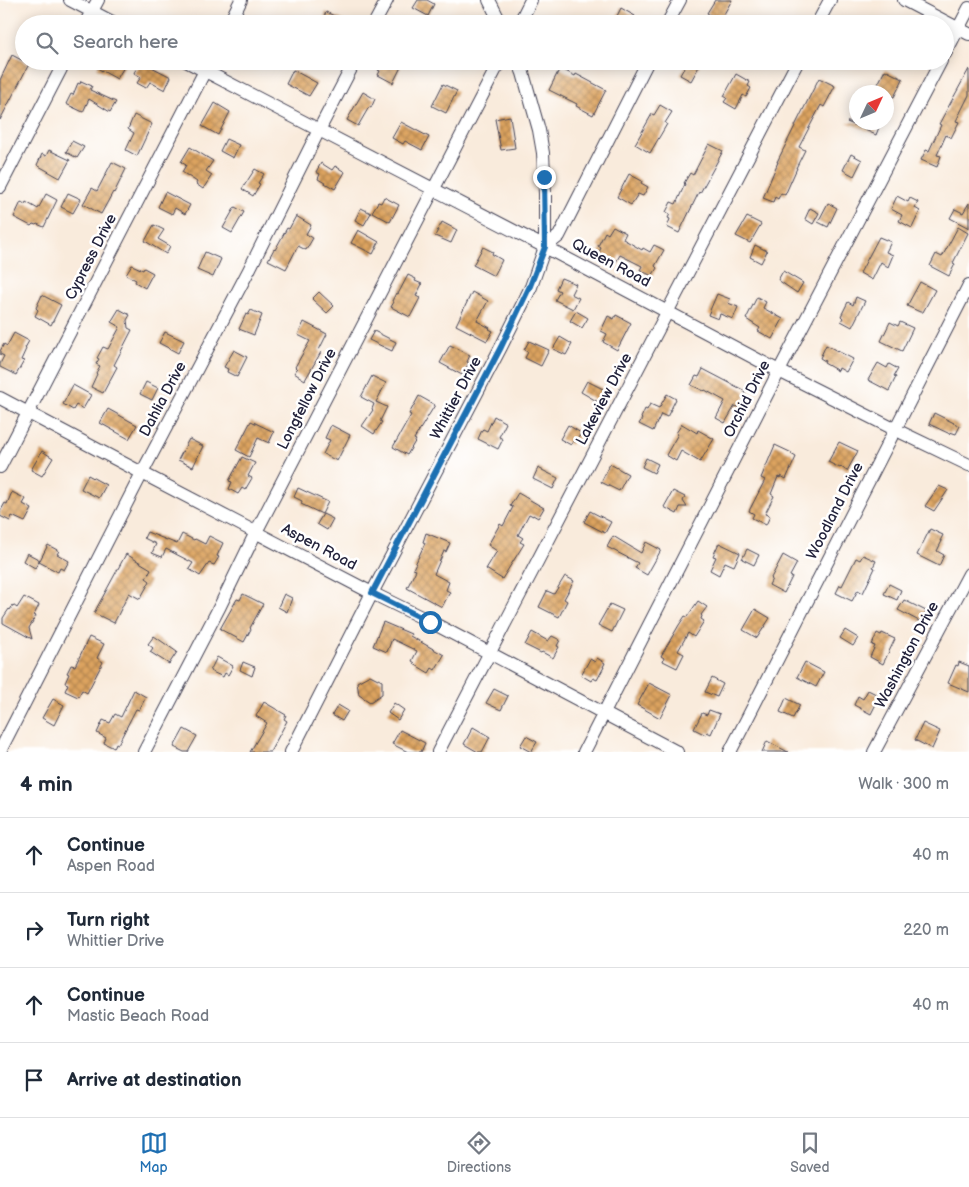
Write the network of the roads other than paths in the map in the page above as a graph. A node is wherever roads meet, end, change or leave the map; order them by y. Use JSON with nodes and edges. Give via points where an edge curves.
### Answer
{"nodes":[{"id":1,"x":70,"y":0,"type":"edge"},
{"id":2,"x":241,"y":0,"type":"edge"},
{"id":3,"x":386,"y":0,"type":"edge"},
{"id":4,"x":489,"y":0,"type":"edge"},
{"id":5,"x":531,"y":0,"type":"edge"},
{"id":6,"x":680,"y":0,"type":"edge"},
{"id":7,"x":830,"y":0,"type":"edge"},
{"id":8,"x":904,"y":0,"type":"edge"},
{"id":9,"x":95,"y":6,"type":"edge"},
{"id":10,"x":969,"y":8,"type":"edge"},
{"id":11,"x":106,"y":15,"type":"edge"},
{"id":12,"x":234,"y":15,"type":"edge"},
{"id":13,"x":378,"y":15,"type":"edge"},
{"id":14,"x":496,"y":15,"type":"edge"},
{"id":15,"x":524,"y":15,"type":"edge"},
{"id":16,"x":672,"y":15,"type":"edge"},
{"id":17,"x":822,"y":15,"type":"edge"},
{"id":18,"x":933,"y":15,"type":"edge"},
{"id":19,"x":964,"y":31,"type":"edge"},
{"id":20,"x":954,"y":43,"type":"edge"},
{"id":21,"x":61,"y":70,"type":"edge"},
{"id":22,"x":205,"y":70,"type":"edge"},
{"id":23,"x":214,"y":70,"type":"edge"},
{"id":24,"x":350,"y":70,"type":"edge"},
{"id":25,"x":495,"y":70,"type":"edge"},
{"id":26,"x":522,"y":70,"type":"edge"},
{"id":27,"x":643,"y":70,"type":"edge"},
{"id":28,"x":793,"y":70,"type":"edge"},
{"id":29,"x":936,"y":70,"type":"edge"},
{"id":30,"x":319,"y":130,"type":"junction"},
{"id":31,"x":0,"y":187,"type":"edge"},
{"id":32,"x":434,"y":190,"type":"junction"},
{"id":33,"x":545,"y":247,"type":"junction"},
{"id":34,"x":969,"y":285,"type":"edge"},
{"id":35,"x":668,"y":312,"type":"junction"},
{"id":36,"x":779,"y":371,"type":"junction"},
{"id":37,"x":0,"y":398,"type":"edge"},
{"id":38,"x":29,"y":412,"type":"junction"},
{"id":39,"x":894,"y":429,"type":"junction"},
{"id":40,"x":969,"y":465,"type":"edge"},
{"id":41,"x":0,"y":467,"type":"edge"},
{"id":42,"x":142,"y":474,"type":"junction"},
{"id":43,"x":256,"y":532,"type":"junction"},
{"id":44,"x":969,"y":574,"type":"edge"},
{"id":45,"x":372,"y":593,"type":"junction"},
{"id":46,"x":489,"y":653,"type":"junction"},
{"id":47,"x":604,"y":714,"type":"junction"},
{"id":48,"x":0,"y":751,"type":"edge"},
{"id":49,"x":144,"y":752,"type":"edge"},
{"id":50,"x":291,"y":752,"type":"edge"},
{"id":51,"x":438,"y":752,"type":"edge"},
{"id":52,"x":584,"y":752,"type":"edge"},
{"id":53,"x":677,"y":752,"type":"edge"},
{"id":54,"x":730,"y":752,"type":"edge"},
{"id":55,"x":874,"y":752,"type":"edge"}],
"edges":[{"from":1,"to":9,"type":"street"},
{"from":2,"to":12,"type":"street"},
{"from":3,"to":13,"type":"street"},
{"from":4,"to":14,"type":"street"},
{"from":5,"to":15,"type":"street"},
{"from":6,"to":16,"type":"street"},
{"from":7,"to":17,"type":"street"},
{"from":8,"to":18,"type":"street"},
{"from":9,"to":11,"type":"street"},
{"from":10,"to":19,"type":"street"},
{"from":19,"to":20,"type":"street"},
{"from":21,"to":31,"type":"street"},
{"from":22,"to":38,"type":"street","name":"Cypress Drive"},
{"from":23,"to":30,"type":"street","name":"Queen Road"},
{"from":24,"to":30,"type":"street","name":"Dahlia Drive"},
{"from":25,"to":32,"type":"street","name":"Longfellow Drive"},
{"from":26,"to":33,"type":"street","via":[[543,153]]},
{"from":27,"to":33,"type":"street","name":"Whittier Drive","via":[[559,236]]},
{"from":28,"to":35,"type":"street","name":"Lakeview Drive"},
{"from":29,"to":36,"type":"street","name":"Orchid Drive"},
{"from":30,"to":32,"type":"street","name":"Queen Road"},
{"from":30,"to":42,"type":"street","name":"Dahlia Drive"},
{"from":32,"to":33,"type":"street","name":"Queen Road"},
{"from":32,"to":43,"type":"street","name":"Longfellow Drive"},
{"from":33,"to":35,"type":"street","name":"Queen Road"},
{"from":33,"to":45,"type":"street","name":"Whittier Drive","via":[[501,347]]},
{"from":34,"to":39,"type":"street","name":"Woodland Drive"},
{"from":35,"to":36,"type":"street","name":"Queen Road"},
{"from":35,"to":46,"type":"street","name":"Lakeview Drive"},
{"from":36,"to":39,"type":"street","name":"Queen Road"},
{"from":36,"to":47,"type":"street","name":"Orchid Drive"},
{"from":37,"to":38,"type":"street","name":"Aspen Road"},
{"from":38,"to":41,"type":"street","name":"Cypress Drive"},
{"from":38,"to":42,"type":"street","name":"Aspen Road"},
{"from":39,"to":40,"type":"street","name":"Queen Road"},
{"from":39,"to":54,"type":"street","name":"Woodland Drive"},
{"from":42,"to":43,"type":"street","name":"Aspen Road"},
{"from":42,"to":48,"type":"street","name":"Dahlia Drive"},
{"from":43,"to":45,"type":"street","name":"Aspen Road"},
{"from":43,"to":49,"type":"street","name":"Longfellow Drive"},
{"from":44,"to":55,"type":"street","name":"Washington Drive"},
{"from":45,"to":46,"type":"street","name":"Aspen Road"},
{"from":45,"to":50,"type":"street","name":"Whittier Drive"},
{"from":46,"to":47,"type":"street","name":"Aspen Road"},
{"from":46,"to":51,"type":"street","name":"Lakeview Drive"},
{"from":47,"to":52,"type":"street","name":"Orchid Drive"},
{"from":47,"to":53,"type":"street","name":"Aspen Road"}]}
